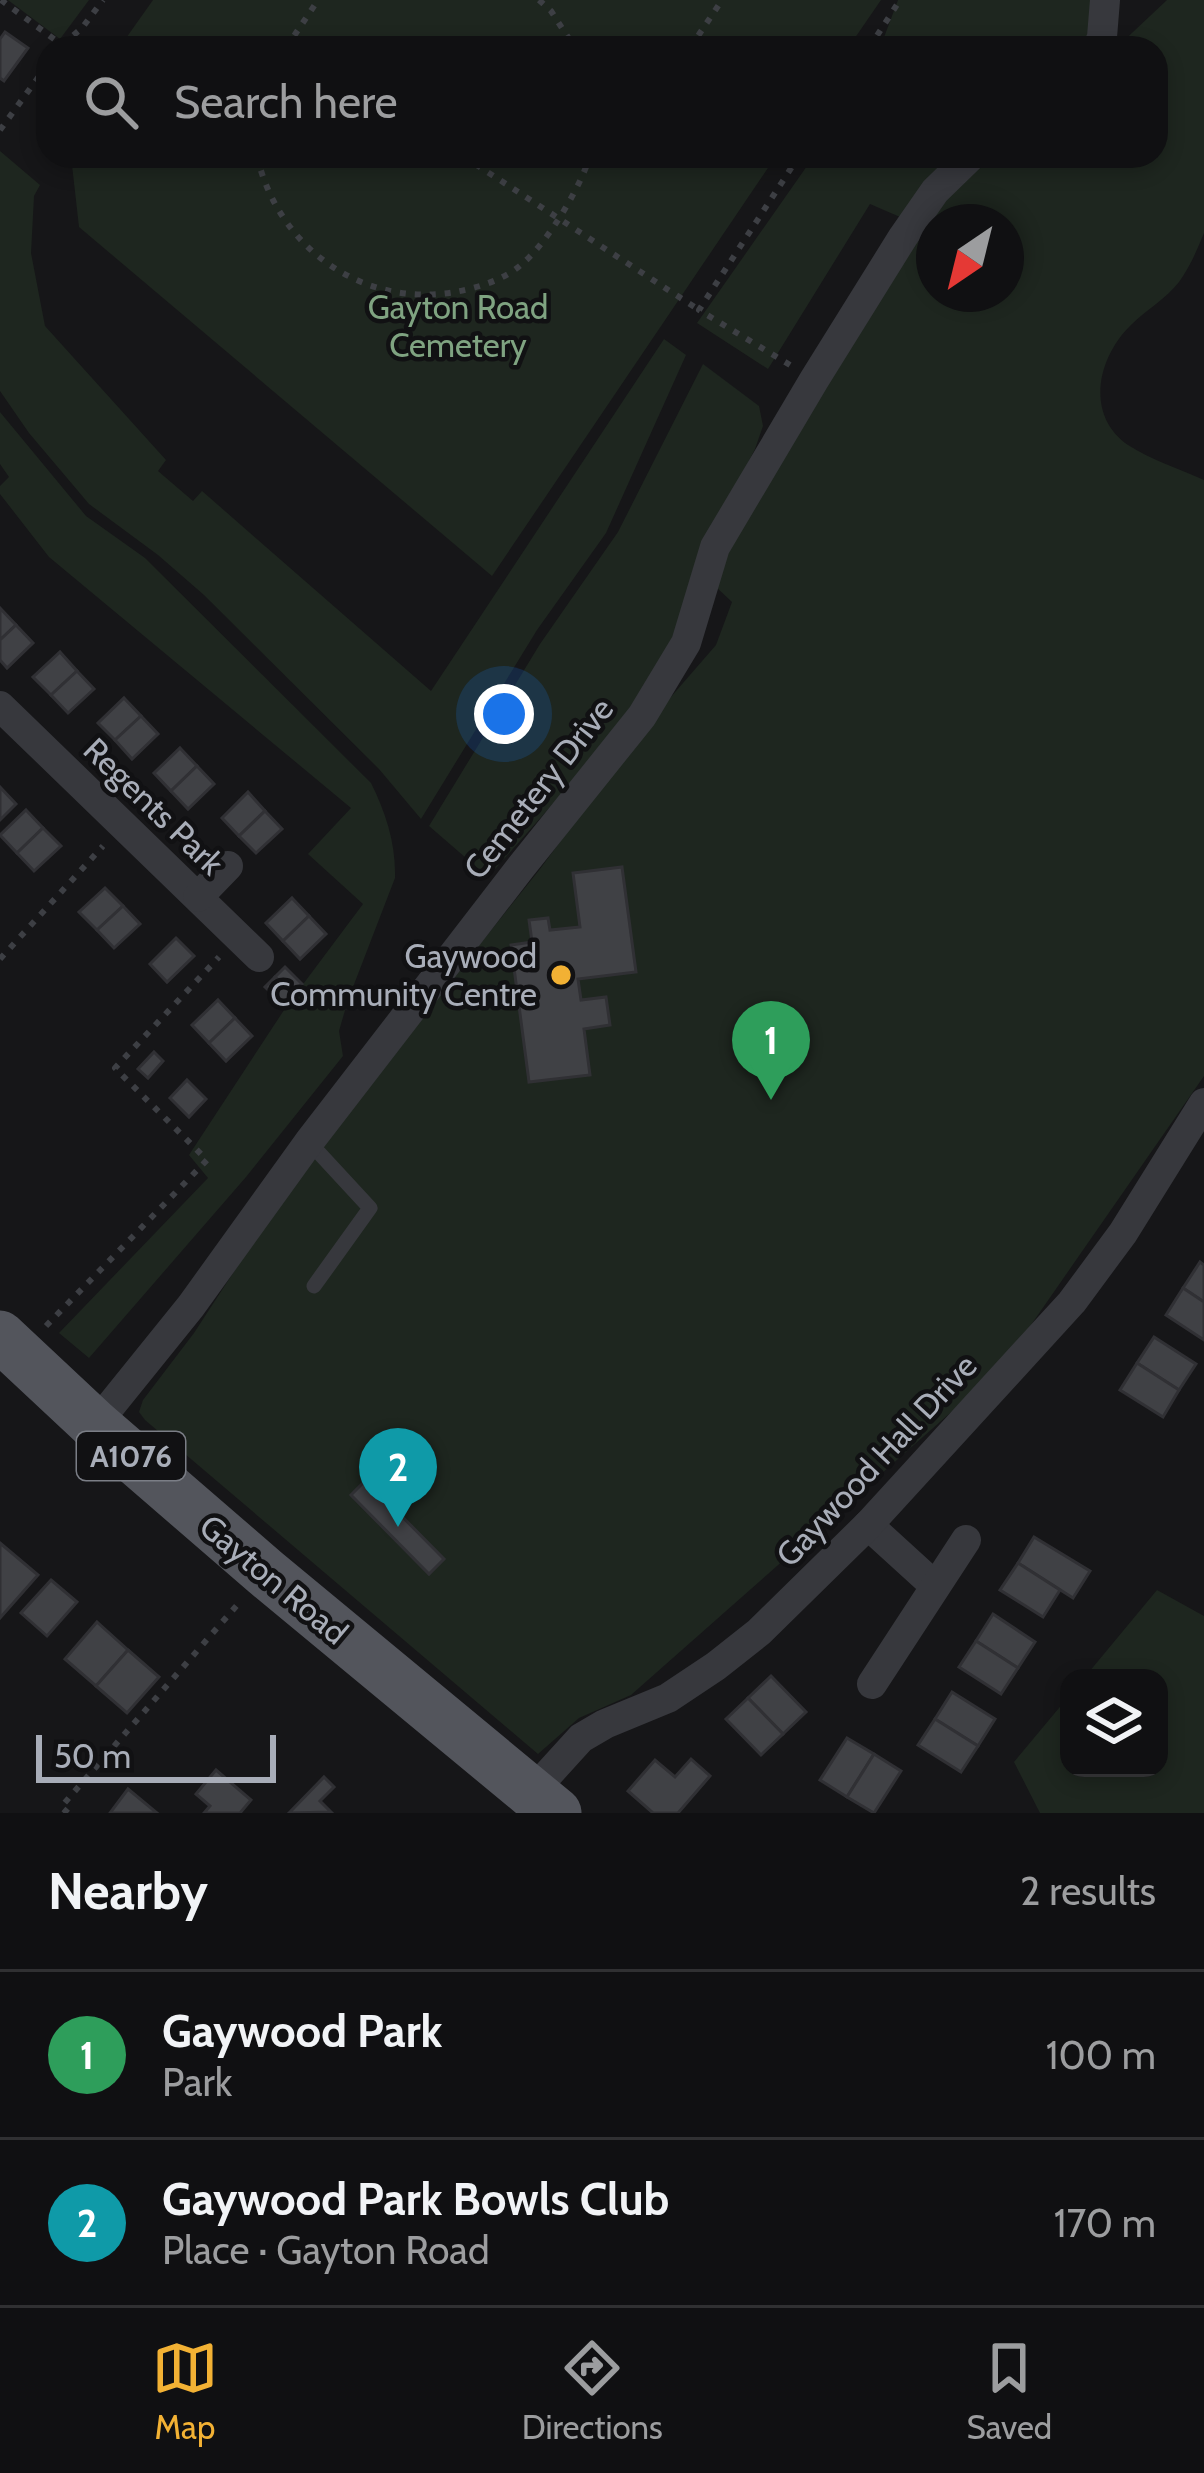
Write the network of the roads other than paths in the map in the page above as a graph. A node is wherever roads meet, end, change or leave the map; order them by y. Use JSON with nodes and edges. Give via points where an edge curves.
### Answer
{"nodes":[{"id":1,"x":1105,"y":0,"type":"edge"},
{"id":2,"x":1102,"y":36,"type":"edge"},
{"id":3,"x":959,"y":168,"type":"edge"},
{"id":4,"x":0,"y":706,"type":"edge"},
{"id":5,"x":228,"y":866,"type":"dead end"},
{"id":6,"x":197,"y":897,"type":"junction"},
{"id":7,"x":249,"y":947,"type":"road end"},
{"id":8,"x":1204,"y":1103,"type":"edge"},
{"id":9,"x":309,"y":1142,"type":"junction"},
{"id":10,"x":314,"y":1286,"type":"dead end"},
{"id":11,"x":9,"y":1345,"type":"edge"},
{"id":12,"x":95,"y":1425,"type":"junction"},
{"id":13,"x":868,"y":1525,"type":"junction"},
{"id":14,"x":966,"y":1540,"type":"dead end"},
{"id":15,"x":935,"y":1586,"type":"junction"},
{"id":16,"x":872,"y":1684,"type":"dead end"},
{"id":17,"x":544,"y":1803,"type":"edge"}],
"edges":[{"from":1,"to":2,"type":"street"},
{"from":3,"to":9,"type":"street","name":"Cemetery Drive","via":[[903,237],[715,547],[686,643],[642,716]]},
{"from":4,"to":6,"type":"street","name":"Regents Park"},
{"from":5,"to":6,"type":"street"},
{"from":6,"to":7,"type":"street","name":"Regents Park"},
{"from":8,"to":13,"type":"street","name":"Gaywood Hall Drive","via":[[1072,1302]]},
{"from":9,"to":10,"type":"lane","via":[[370,1208]]},
{"from":9,"to":12,"type":"street","name":"Cemetery Drive"},
{"from":11,"to":12,"type":"main road","name":"Gayton Road","number":"A1076"},
{"from":12,"to":17,"type":"main road","name":"Gayton Road","number":"A1076"},
{"from":13,"to":15,"type":"street"},
{"from":13,"to":17,"type":"street","name":"Gaywood Hall Drive","via":[[730,1654],[668,1698],[580,1738]]},
{"from":14,"to":15,"type":"street"},
{"from":15,"to":16,"type":"street"}]}
